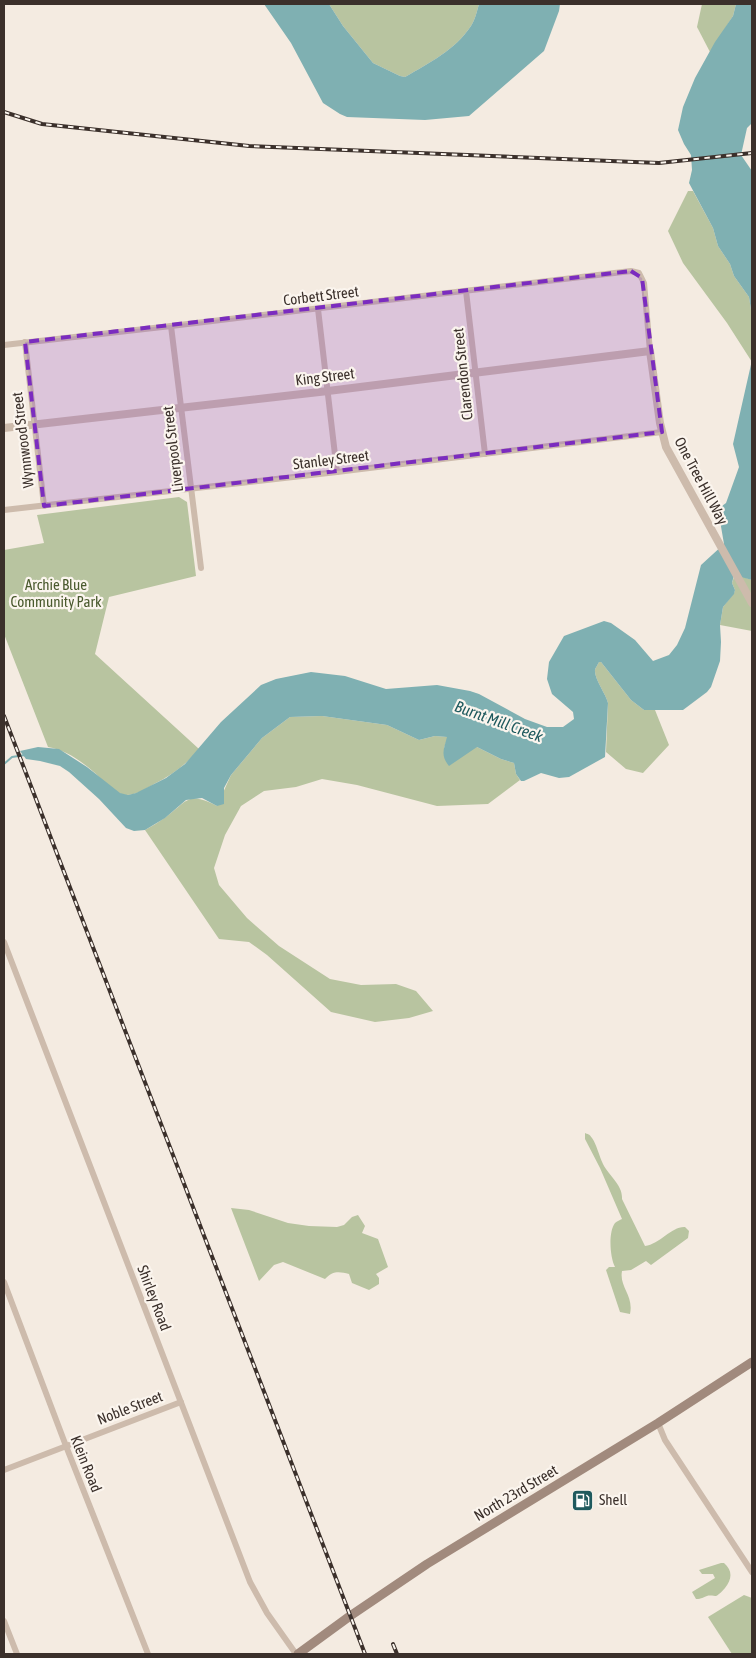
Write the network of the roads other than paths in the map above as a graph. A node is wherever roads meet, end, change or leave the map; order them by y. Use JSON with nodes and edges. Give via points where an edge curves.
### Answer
{"nodes":[{"id":1,"x":639,"y":274,"type":"joint"},
{"id":2,"x":466,"y":291,"type":"junction"},
{"id":3,"x":318,"y":309,"type":"junction"},
{"id":4,"x":171,"y":326,"type":"junction"},
{"id":5,"x":25,"y":342,"type":"junction"},
{"id":6,"x":4,"y":345,"type":"edge"},
{"id":7,"x":650,"y":352,"type":"junction"},
{"id":8,"x":475,"y":372,"type":"junction"},
{"id":9,"x":328,"y":391,"type":"junction"},
{"id":10,"x":181,"y":408,"type":"junction"},
{"id":11,"x":34,"y":425,"type":"junction"},
{"id":12,"x":4,"y":428,"type":"edge"},
{"id":13,"x":662,"y":432,"type":"junction"},
{"id":14,"x":484,"y":454,"type":"junction"},
{"id":15,"x":337,"y":472,"type":"junction"},
{"id":16,"x":190,"y":489,"type":"junction"},
{"id":17,"x":44,"y":506,"type":"junction"},
{"id":18,"x":4,"y":510,"type":"edge"},
{"id":19,"x":201,"y":568,"type":"dead end"},
{"id":20,"x":752,"y":603,"type":"edge"},
{"id":21,"x":4,"y":942,"type":"edge"},
{"id":22,"x":4,"y":1282,"type":"edge"},
{"id":23,"x":752,"y":1362,"type":"edge"},
{"id":24,"x":181,"y":1402,"type":"junction"},
{"id":25,"x":658,"y":1423,"type":"junction"},
{"id":26,"x":66,"y":1446,"type":"junction"},
{"id":27,"x":4,"y":1470,"type":"edge"},
{"id":28,"x":752,"y":1572,"type":"edge"},
{"id":29,"x":4,"y":1620,"type":"edge"},
{"id":30,"x":17,"y":1654,"type":"edge"},
{"id":31,"x":148,"y":1654,"type":"edge"},
{"id":32,"x":297,"y":1654,"type":"edge"}],
"edges":[{"from":1,"to":2,"type":"street","name":"Corbett Street","via":[[632,271]]},
{"from":1,"to":7,"type":"street","name":"One Tree Hill Way","via":[[644,283]]},
{"from":2,"to":3,"type":"street","name":"Corbett Street"},
{"from":2,"to":8,"type":"street","name":"Clarendon Street"},
{"from":3,"to":4,"type":"street","name":"Corbett Street"},
{"from":3,"to":9,"type":"street"},
{"from":4,"to":5,"type":"street","name":"Corbett Street"},
{"from":4,"to":10,"type":"street","name":"Liverpool Street"},
{"from":5,"to":6,"type":"street","name":"Corbett Street"},
{"from":5,"to":11,"type":"street","name":"Wynnwood Street"},
{"from":7,"to":8,"type":"street","name":"King Street"},
{"from":7,"to":13,"type":"street","name":"One Tree Hill Way"},
{"from":8,"to":9,"type":"street","name":"King Street"},
{"from":8,"to":14,"type":"street","name":"Clarendon Street"},
{"from":9,"to":10,"type":"street","name":"King Street"},
{"from":9,"to":15,"type":"street"},
{"from":10,"to":11,"type":"street","name":"King Street"},
{"from":10,"to":16,"type":"street","name":"Liverpool Street"},
{"from":11,"to":12,"type":"street","name":"King Street"},
{"from":11,"to":17,"type":"street","name":"Wynnwood Street"},
{"from":13,"to":14,"type":"street","name":"Stanley Street"},
{"from":13,"to":20,"type":"street","name":"One Tree Hill Way","via":[[671,457]]},
{"from":14,"to":15,"type":"street","name":"Stanley Street"},
{"from":15,"to":16,"type":"street","name":"Stanley Street"},
{"from":16,"to":17,"type":"street","name":"Stanley Street"},
{"from":16,"to":19,"type":"street","name":"Liverpool Street"},
{"from":17,"to":18,"type":"street","name":"Stanley Street"},
{"from":21,"to":24,"type":"street","name":"Shirley Road"},
{"from":22,"to":26,"type":"street","name":"Klein Road"},
{"from":23,"to":25,"type":"main road","name":"North 23rd Street"},
{"from":24,"to":26,"type":"street","name":"Noble Street"},
{"from":24,"to":32,"type":"street","name":"Shirley Road","via":[[250,1582],[267,1613]]},
{"from":25,"to":28,"type":"street","via":[[665,1440]]},
{"from":25,"to":32,"type":"main road","name":"North 23rd Street","via":[[435,1559]]},
{"from":26,"to":27,"type":"street","name":"Noble Street"},
{"from":26,"to":31,"type":"street","name":"Klein Road"},
{"from":29,"to":30,"type":"street"}]}
